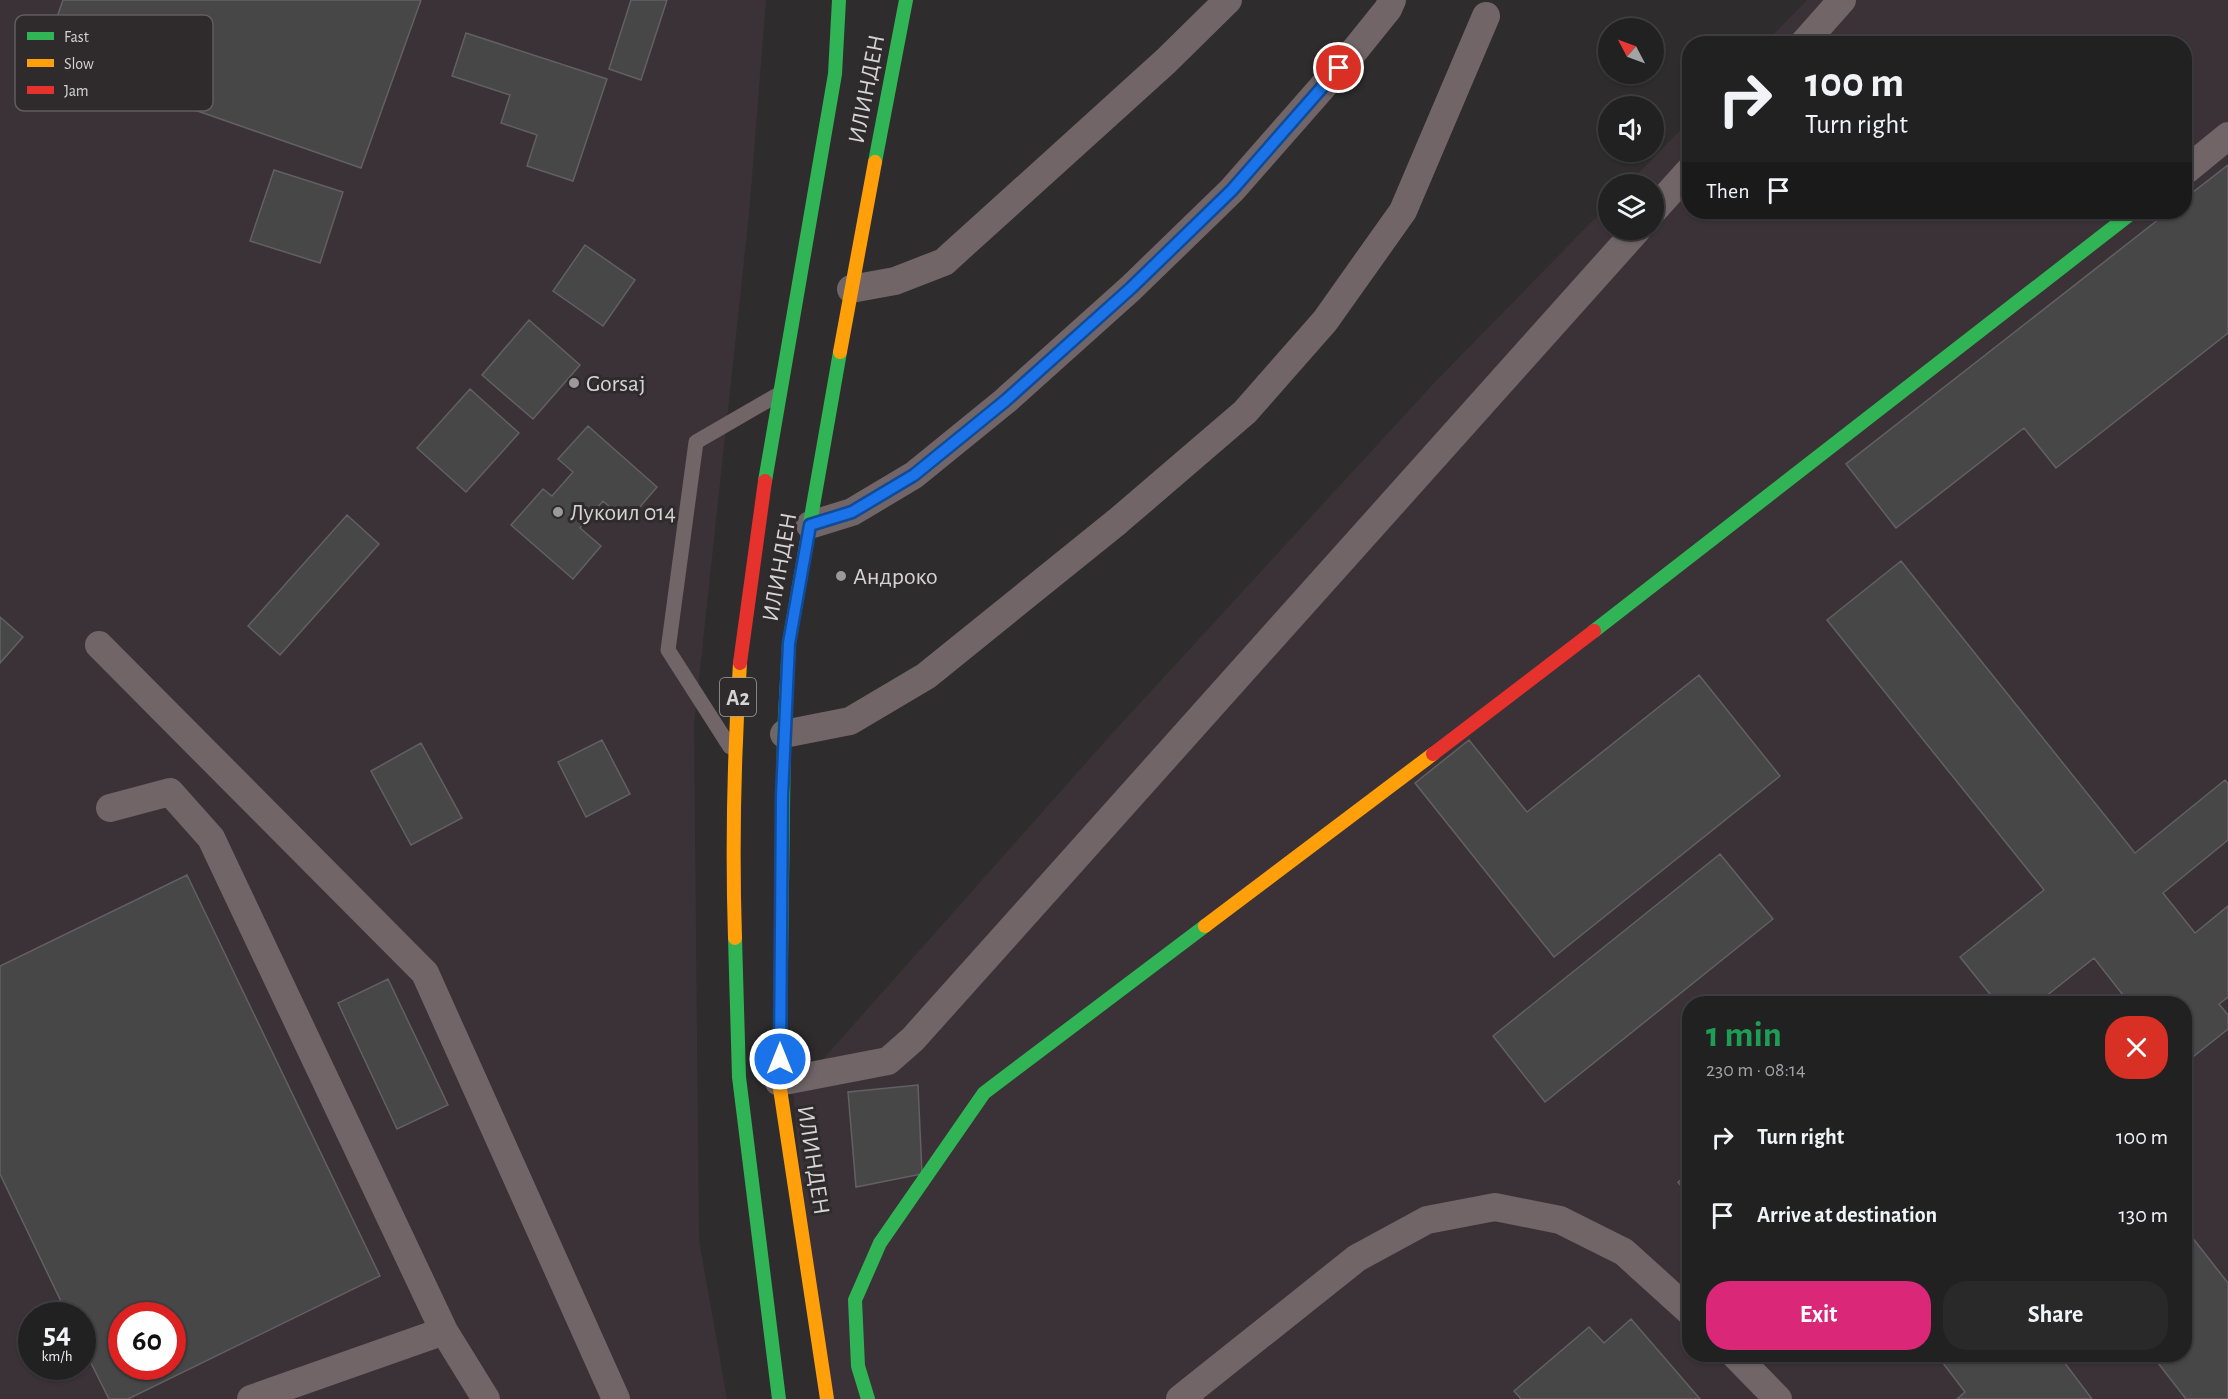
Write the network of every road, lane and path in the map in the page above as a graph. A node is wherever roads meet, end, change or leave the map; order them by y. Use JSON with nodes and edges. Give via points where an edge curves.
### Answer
{"nodes":[{"id":1,"x":839,"y":0,"type":"edge"},
{"id":2,"x":906,"y":0,"type":"edge"},
{"id":3,"x":1228,"y":0,"type":"edge"},
{"id":4,"x":1392,"y":0,"type":"edge"},
{"id":5,"x":1842,"y":0,"type":"edge"},
{"id":6,"x":1486,"y":16,"type":"dead end"},
{"id":7,"x":1810,"y":36,"type":"edge"},
{"id":8,"x":2228,"y":136,"type":"edge"},
{"id":9,"x":2192,"y":165,"type":"edge"},
{"id":10,"x":1682,"y":179,"type":"edge"},
{"id":11,"x":1664,"y":199,"type":"edge"},
{"id":12,"x":2124,"y":219,"type":"edge"},
{"id":13,"x":1627,"y":240,"type":"edge"},
{"id":14,"x":851,"y":289,"type":"junction"},
{"id":15,"x":779,"y":394,"type":"junction"},
{"id":16,"x":810,"y":525,"type":"junction"},
{"id":17,"x":99,"y":645,"type":"dead end"},
{"id":18,"x":784,"y":734,"type":"junction"},
{"id":19,"x":734,"y":753,"type":"junction"},
{"id":20,"x":110,"y":808,"type":"dead end"},
{"id":21,"x":779,"y":1082,"type":"junction"},
{"id":22,"x":1682,"y":1305,"type":"edge"},
{"id":23,"x":444,"y":1331,"type":"junction"},
{"id":24,"x":1742,"y":1362,"type":"edge"},
{"id":25,"x":251,"y":1399,"type":"edge"},
{"id":26,"x":486,"y":1399,"type":"edge"},
{"id":27,"x":616,"y":1399,"type":"edge"},
{"id":28,"x":779,"y":1399,"type":"edge"},
{"id":29,"x":827,"y":1399,"type":"edge"},
{"id":30,"x":868,"y":1399,"type":"edge"},
{"id":31,"x":1180,"y":1399,"type":"edge"},
{"id":32,"x":1778,"y":1399,"type":"edge"}],
"edges":[{"from":1,"to":15,"type":"main road","name":"ИЛИНДЕН","number":"A2","via":[[835,74]]},
{"from":2,"to":14,"type":"main road","name":"ИЛИНДЕН","number":"A2"},
{"from":3,"to":14,"type":"street","via":[[1149,77],[944,262],[895,281]]},
{"from":4,"to":16,"type":"street","via":[[1354,50],[1232,190],[1131,288],[1005,401],[914,475],[852,512]]},
{"from":5,"to":7,"type":"street"},
{"from":6,"to":18,"type":"street","via":[[1403,211],[1325,321],[1245,412],[1118,521],[926,676],[850,721]]},
{"from":8,"to":9,"type":"street"},
{"from":10,"to":11,"type":"street"},
{"from":12,"to":30,"type":"main road","via":[[1512,694],[984,1093],[880,1243],[855,1300],[858,1366]]},
{"from":13,"to":21,"type":"street","via":[[913,1039],[888,1061]]},
{"from":14,"to":16,"type":"main road","name":"ИЛИНДЕН","number":"A2"},
{"from":15,"to":19,"type":"main road","name":"ИЛИНДЕН","number":"A2","via":[[740,661]]},
{"from":15,"to":19,"type":"lane","via":[[696,442],[668,650]]},
{"from":16,"to":18,"type":"main road","name":"ИЛИНДЕН","number":"A2","via":[[789,643]]},
{"from":17,"to":27,"type":"street","via":[[425,974]]},
{"from":18,"to":21,"type":"main road","name":"ИЛИНДЕН","number":"A2"},
{"from":19,"to":28,"type":"main road","name":"ИЛИНДЕН","number":"A2","via":[[732,859],[739,1077]]},
{"from":20,"to":23,"type":"street","via":[[170,792],[211,838]]},
{"from":21,"to":29,"type":"main road","name":"ИЛИНДЕН","number":"A2"},
{"from":22,"to":31,"type":"street","via":[[1624,1252],[1560,1220],[1495,1207],[1427,1220],[1357,1257]]},
{"from":23,"to":25,"type":"street"},
{"from":23,"to":26,"type":"street"},
{"from":24,"to":32,"type":"street"}]}
